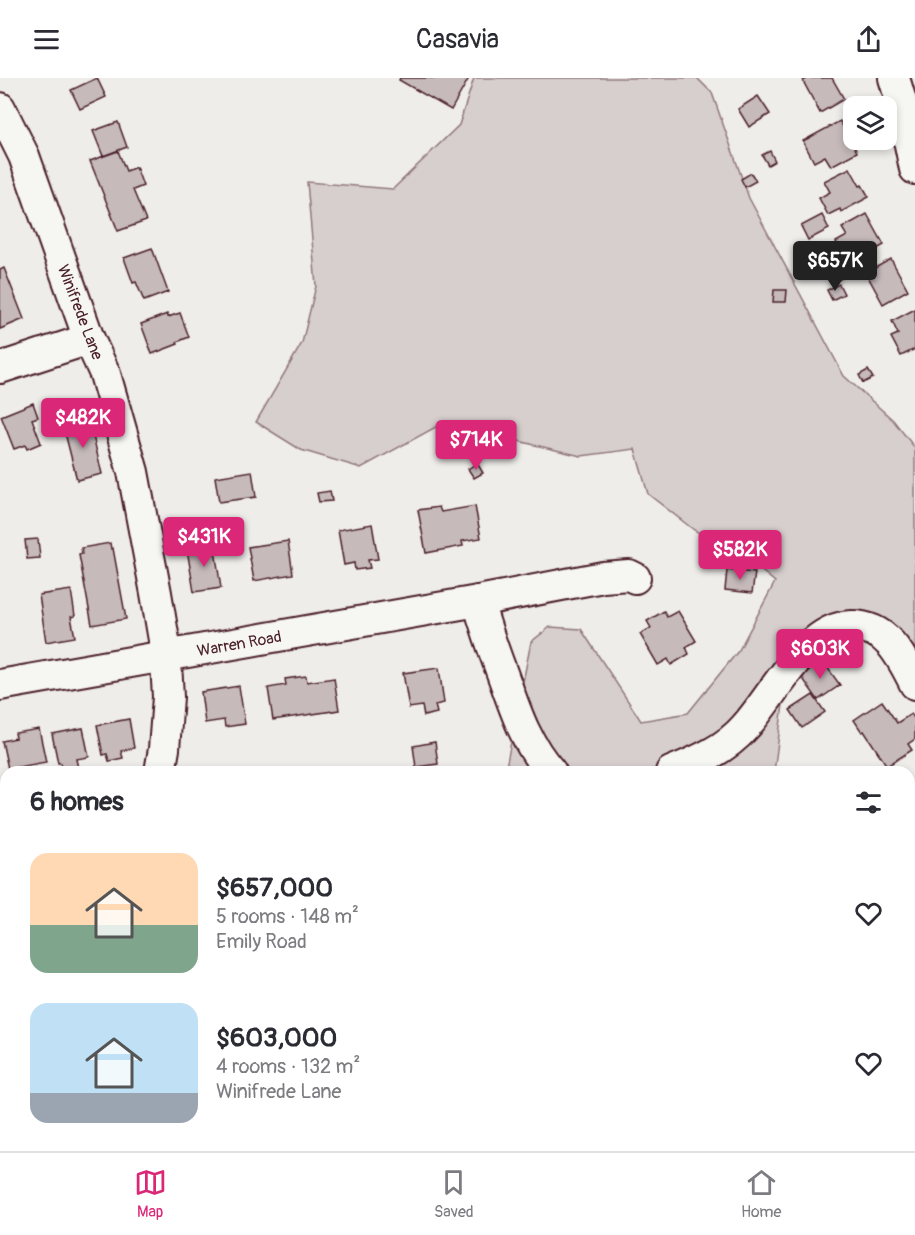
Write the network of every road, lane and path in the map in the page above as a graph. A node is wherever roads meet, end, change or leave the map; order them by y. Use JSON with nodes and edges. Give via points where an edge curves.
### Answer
{"nodes":[{"id":1,"x":894,"y":78,"type":"edge"},
{"id":2,"x":0,"y":108,"type":"edge"},
{"id":3,"x":915,"y":169,"type":"edge"},
{"id":4,"x":89,"y":339,"type":"junction"},
{"id":5,"x":0,"y":368,"type":"edge"},
{"id":6,"x":636,"y":578,"type":"dead end"},
{"id":7,"x":478,"y":601,"type":"junction"},
{"id":8,"x":165,"y":656,"type":"junction"},
{"id":9,"x":915,"y":684,"type":"edge"},
{"id":10,"x":0,"y":685,"type":"edge"},
{"id":11,"x":161,"y":766,"type":"edge"},
{"id":12,"x":546,"y":766,"type":"edge"},
{"id":13,"x":686,"y":766,"type":"edge"}],
"edges":[{"from":1,"to":3,"type":"street"},
{"from":2,"to":4,"type":"street","name":"Winifrede Lane","via":[[24,156]]},
{"from":4,"to":5,"type":"street"},
{"from":4,"to":8,"type":"street","name":"Winifrede Lane","via":[[105,374],[133,472]]},
{"from":6,"to":7,"type":"street","name":"Warren Road","via":[[603,577]]},
{"from":7,"to":8,"type":"street","name":"Warren Road"},
{"from":7,"to":12,"type":"street","via":[[520,726]]},
{"from":8,"to":10,"type":"street","name":"Warren Road"},
{"from":8,"to":11,"type":"street","name":"Winifrede Lane","via":[[168,697]]},
{"from":9,"to":13,"type":"street","via":[[881,634],[864,626],[830,631],[809,645],[745,728],[726,744]]}]}
